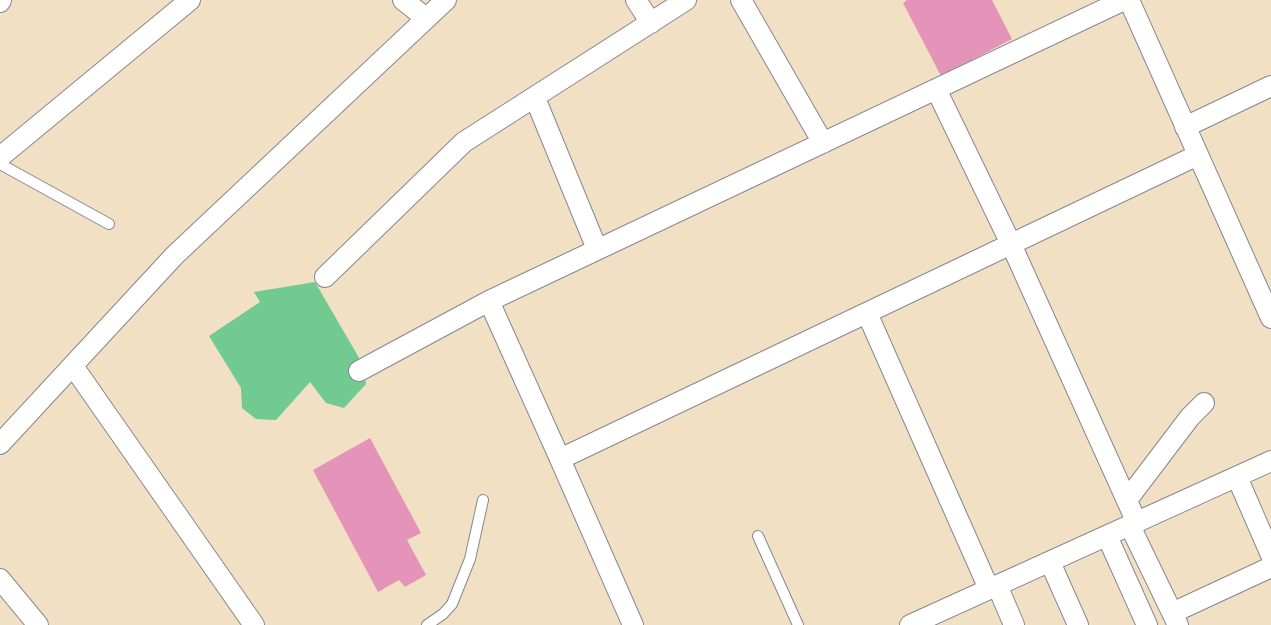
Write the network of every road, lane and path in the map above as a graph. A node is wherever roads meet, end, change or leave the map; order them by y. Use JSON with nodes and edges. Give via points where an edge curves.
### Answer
{"nodes":[{"id":1,"x":190,"y":0,"type":"edge"},
{"id":2,"x":403,"y":0,"type":"edge"},
{"id":3,"x":446,"y":0,"type":"edge"},
{"id":4,"x":636,"y":0,"type":"edge"},
{"id":5,"x":686,"y":0,"type":"edge"},
{"id":6,"x":741,"y":0,"type":"edge"},
{"id":7,"x":1124,"y":0,"type":"edge"},
{"id":8,"x":1129,"y":0,"type":"edge"},
{"id":9,"x":426,"y":18,"type":"junction"},
{"id":10,"x":651,"y":23,"type":"junction"},
{"id":11,"x":1271,"y":86,"type":"edge"},
{"id":12,"x":936,"y":89,"type":"junction"},
{"id":13,"x":535,"y":98,"type":"junction"},
{"id":14,"x":1185,"y":126,"type":"junction"},
{"id":15,"x":823,"y":142,"type":"junction"},
{"id":16,"x":1198,"y":155,"type":"junction"},
{"id":17,"x":0,"y":157,"type":"edge"},
{"id":18,"x":0,"y":164,"type":"edge"},
{"id":19,"x":109,"y":224,"type":"dead end"},
{"id":20,"x":1011,"y":244,"type":"junction"},
{"id":21,"x":597,"y":249,"type":"junction"},
{"id":22,"x":325,"y":277,"type":"dead end"},
{"id":23,"x":1264,"y":282,"type":"edge"},
{"id":24,"x":489,"y":301,"type":"junction"},
{"id":25,"x":867,"y":312,"type":"junction"},
{"id":26,"x":1271,"y":318,"type":"edge"},
{"id":27,"x":73,"y":366,"type":"junction"},
{"id":28,"x":359,"y":371,"type":"dead end"},
{"id":29,"x":1204,"y":403,"type":"dead end"},
{"id":30,"x":0,"y":444,"type":"edge"},
{"id":31,"x":560,"y":458,"type":"junction"},
{"id":32,"x":1271,"y":461,"type":"edge"},
{"id":33,"x":1237,"y":477,"type":"junction"},
{"id":34,"x":483,"y":500,"type":"dead end"},
{"id":35,"x":1127,"y":500,"type":"junction"},
{"id":36,"x":1134,"y":524,"type":"junction"},
{"id":37,"x":758,"y":536,"type":"dead end"},
{"id":38,"x":1107,"y":536,"type":"junction"},
{"id":39,"x":1271,"y":556,"type":"edge"},
{"id":40,"x":1050,"y":562,"type":"junction"},
{"id":41,"x":1271,"y":567,"type":"edge"},
{"id":42,"x":0,"y":579,"type":"edge"},
{"id":43,"x":993,"y":587,"type":"junction"},
{"id":44,"x":1175,"y":619,"type":"edge"},
{"id":45,"x":920,"y":623,"type":"edge"},
{"id":46,"x":38,"y":625,"type":"edge"},
{"id":47,"x":254,"y":625,"type":"edge"},
{"id":48,"x":427,"y":625,"type":"edge"},
{"id":49,"x":633,"y":625,"type":"edge"},
{"id":50,"x":798,"y":625,"type":"edge"},
{"id":51,"x":1014,"y":625,"type":"edge"},
{"id":52,"x":1078,"y":625,"type":"edge"},
{"id":53,"x":1147,"y":625,"type":"edge"}],
"edges":[{"from":1,"to":17,"type":"street"},
{"from":2,"to":9,"type":"street"},
{"from":3,"to":9,"type":"street"},
{"from":4,"to":10,"type":"street"},
{"from":5,"to":10,"type":"street"},
{"from":6,"to":15,"type":"street"},
{"from":7,"to":12,"type":"street"},
{"from":8,"to":14,"type":"street"},
{"from":9,"to":27,"type":"street","via":[[175,255]]},
{"from":10,"to":13,"type":"street"},
{"from":11,"to":14,"type":"street"},
{"from":12,"to":15,"type":"street"},
{"from":12,"to":20,"type":"street"},
{"from":13,"to":21,"type":"street"},
{"from":13,"to":22,"type":"street","via":[[464,142]]},
{"from":14,"to":16,"type":"street"},
{"from":15,"to":21,"type":"street"},
{"from":16,"to":20,"type":"street"},
{"from":16,"to":23,"type":"street"},
{"from":18,"to":19,"type":"lane"},
{"from":20,"to":25,"type":"street"},
{"from":20,"to":35,"type":"street"},
{"from":21,"to":24,"type":"street"},
{"from":23,"to":26,"type":"street"},
{"from":24,"to":28,"type":"street"},
{"from":24,"to":31,"type":"street"},
{"from":25,"to":31,"type":"street"},
{"from":25,"to":43,"type":"street"},
{"from":27,"to":30,"type":"street"},
{"from":27,"to":47,"type":"street"},
{"from":29,"to":35,"type":"street"},
{"from":31,"to":49,"type":"street"},
{"from":32,"to":33,"type":"street"},
{"from":33,"to":36,"type":"street"},
{"from":33,"to":39,"type":"street"},
{"from":34,"to":48,"type":"lane","via":[[470,559],[452,604],[444,614]]},
{"from":35,"to":36,"type":"street"},
{"from":36,"to":38,"type":"street"},
{"from":36,"to":44,"type":"street"},
{"from":37,"to":50,"type":"lane"},
{"from":38,"to":40,"type":"street"},
{"from":38,"to":53,"type":"street"},
{"from":40,"to":43,"type":"street"},
{"from":40,"to":52,"type":"street"},
{"from":41,"to":44,"type":"street"},
{"from":42,"to":46,"type":"street"},
{"from":43,"to":45,"type":"street"},
{"from":43,"to":51,"type":"street"}]}
